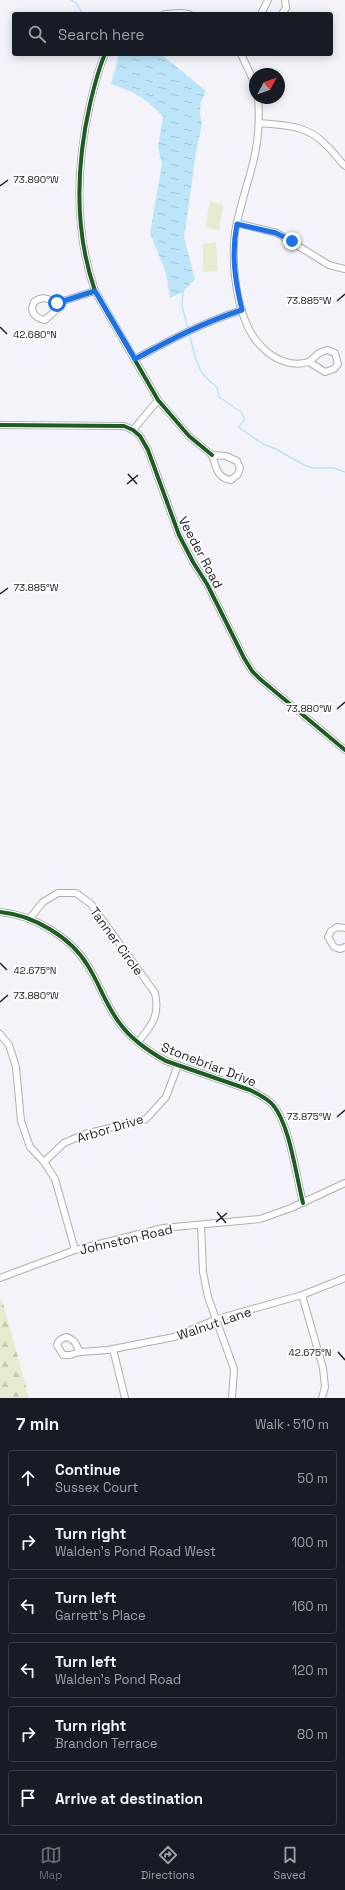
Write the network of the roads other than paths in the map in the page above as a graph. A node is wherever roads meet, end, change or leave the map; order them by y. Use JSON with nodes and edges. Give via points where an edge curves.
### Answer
{"nodes":[{"id":1,"x":268,"y":0,"type":"edge"},
{"id":2,"x":285,"y":0,"type":"edge"},
{"id":3,"x":262,"y":12,"type":"edge"},
{"id":4,"x":283,"y":12,"type":"edge"},
{"id":5,"x":104,"y":56,"type":"edge"},
{"id":6,"x":242,"y":56,"type":"edge"},
{"id":7,"x":249,"y":71,"type":"edge"},
{"id":8,"x":258,"y":104,"type":"edge"},
{"id":9,"x":259,"y":124,"type":"junction"},
{"id":10,"x":345,"y":166,"type":"edge"},
{"id":11,"x":237,"y":224,"type":"junction"},
{"id":12,"x":345,"y":269,"type":"edge"},
{"id":13,"x":95,"y":291,"type":"junction"},
{"id":14,"x":57,"y":303,"type":"dead end"},
{"id":15,"x":242,"y":310,"type":"junction"},
{"id":16,"x":135,"y":359,"type":"junction"},
{"id":17,"x":309,"y":362,"type":"junction"},
{"id":18,"x":158,"y":400,"type":"junction"},
{"id":19,"x":0,"y":425,"type":"edge"},
{"id":20,"x":133,"y":430,"type":"junction"},
{"id":21,"x":212,"y":455,"type":"junction"},
{"id":22,"x":345,"y":750,"type":"edge"},
{"id":23,"x":0,"y":912,"type":"edge"},
{"id":24,"x":30,"y":918,"type":"junction"},
{"id":25,"x":345,"y":928,"type":"edge"},
{"id":26,"x":345,"y":947,"type":"edge"},
{"id":27,"x":0,"y":1034,"type":"edge"},
{"id":28,"x":138,"y":1042,"type":"junction"},
{"id":29,"x":178,"y":1065,"type":"junction"},
{"id":30,"x":44,"y":1162,"type":"junction"},
{"id":31,"x":345,"y":1183,"type":"edge"},
{"id":32,"x":303,"y":1203,"type":"junction"},
{"id":33,"x":201,"y":1225,"type":"junction"},
{"id":34,"x":75,"y":1250,"type":"junction"},
{"id":35,"x":0,"y":1278,"type":"edge"},
{"id":36,"x":345,"y":1278,"type":"edge"},
{"id":37,"x":302,"y":1295,"type":"junction"},
{"id":38,"x":217,"y":1319,"type":"junction"},
{"id":39,"x":113,"y":1349,"type":"junction"},
{"id":40,"x":80,"y":1352,"type":"dead end"},
{"id":41,"x":125,"y":1398,"type":"edge"},
{"id":42,"x":232,"y":1398,"type":"edge"},
{"id":43,"x":322,"y":1398,"type":"edge"}],
"edges":[{"from":1,"to":3,"type":"street"},
{"from":2,"to":4,"type":"street","via":[[286,8]]},
{"from":5,"to":13,"type":"street","via":[[95,84],[80,154],[80,221],[83,246]]},
{"from":6,"to":7,"type":"street"},
{"from":8,"to":9,"type":"street"},
{"from":9,"to":10,"type":"street","via":[[291,125],[311,133],[326,144]]},
{"from":9,"to":11,"type":"street","via":[[252,167]]},
{"from":11,"to":12,"type":"street","via":[[276,233],[329,264]]},
{"from":11,"to":15,"type":"street","via":[[234,271]]},
{"from":13,"to":14,"type":"street"},
{"from":13,"to":16,"type":"street"},
{"from":15,"to":16,"type":"street","via":[[184,332]]},
{"from":15,"to":17,"type":"street","via":[[253,335],[269,354],[284,362]]},
{"from":16,"to":18,"type":"street"},
{"from":17,"to":17,"type":"street","via":[[327,350],[335,353],[338,362],[334,369],[325,372]]},
{"from":18,"to":20,"type":"street"},
{"from":18,"to":21,"type":"street","via":[[189,436]]},
{"from":19,"to":20,"type":"street","via":[[118,426]]},
{"from":20,"to":22,"type":"street","name":"Veeder Road","via":[[148,450],[169,511],[187,552],[207,584],[244,658],[260,680]]},
{"from":21,"to":21,"type":"street","via":[[226,456],[237,461],[240,468],[238,474],[231,480],[220,476]]},
{"from":23,"to":24,"type":"street","name":"Stonebriar Drive"},
{"from":24,"to":28,"type":"street","name":"Stonebriar Drive","via":[[75,949],[88,966],[120,1025]]},
{"from":24,"to":28,"type":"street","name":"Tanner Circle","via":[[43,902],[58,893],[76,893],[91,904],[154,993],[157,1011],[153,1022]]},
{"from":25,"to":26,"type":"street","via":[[337,927],[328,937],[334,947]]},
{"from":27,"to":30,"type":"street","via":[[9,1045],[16,1067],[21,1121],[30,1146]]},
{"from":28,"to":29,"type":"street","name":"Stonebriar Drive","via":[[154,1054]]},
{"from":29,"to":30,"type":"street","name":"Arbor Drive","via":[[166,1097],[146,1119],[84,1134],[64,1143]]},
{"from":29,"to":32,"type":"street","name":"Stonebriar Drive","via":[[250,1090],[272,1104],[285,1126]]},
{"from":30,"to":34,"type":"street","via":[[55,1179]]},
{"from":31,"to":32,"type":"street","name":"Johnston Road"},
{"from":32,"to":33,"type":"street","name":"Johnston Road","via":[[260,1219]]},
{"from":33,"to":34,"type":"street","name":"Johnston Road","via":[[163,1228]]},
{"from":33,"to":38,"type":"street","via":[[203,1272],[208,1297]]},
{"from":34,"to":35,"type":"street","name":"Johnston Road"},
{"from":36,"to":37,"type":"street","name":"Walnut Lane"},
{"from":37,"to":38,"type":"street","name":"Walnut Lane"},
{"from":37,"to":43,"type":"street","via":[[323,1368],[325,1387]]},
{"from":38,"to":39,"type":"street","name":"Walnut Lane","via":[[174,1337]]},
{"from":38,"to":42,"type":"street","via":[[234,1369]]},
{"from":39,"to":40,"type":"street","name":"Walnut Lane"},
{"from":39,"to":41,"type":"street"}]}
